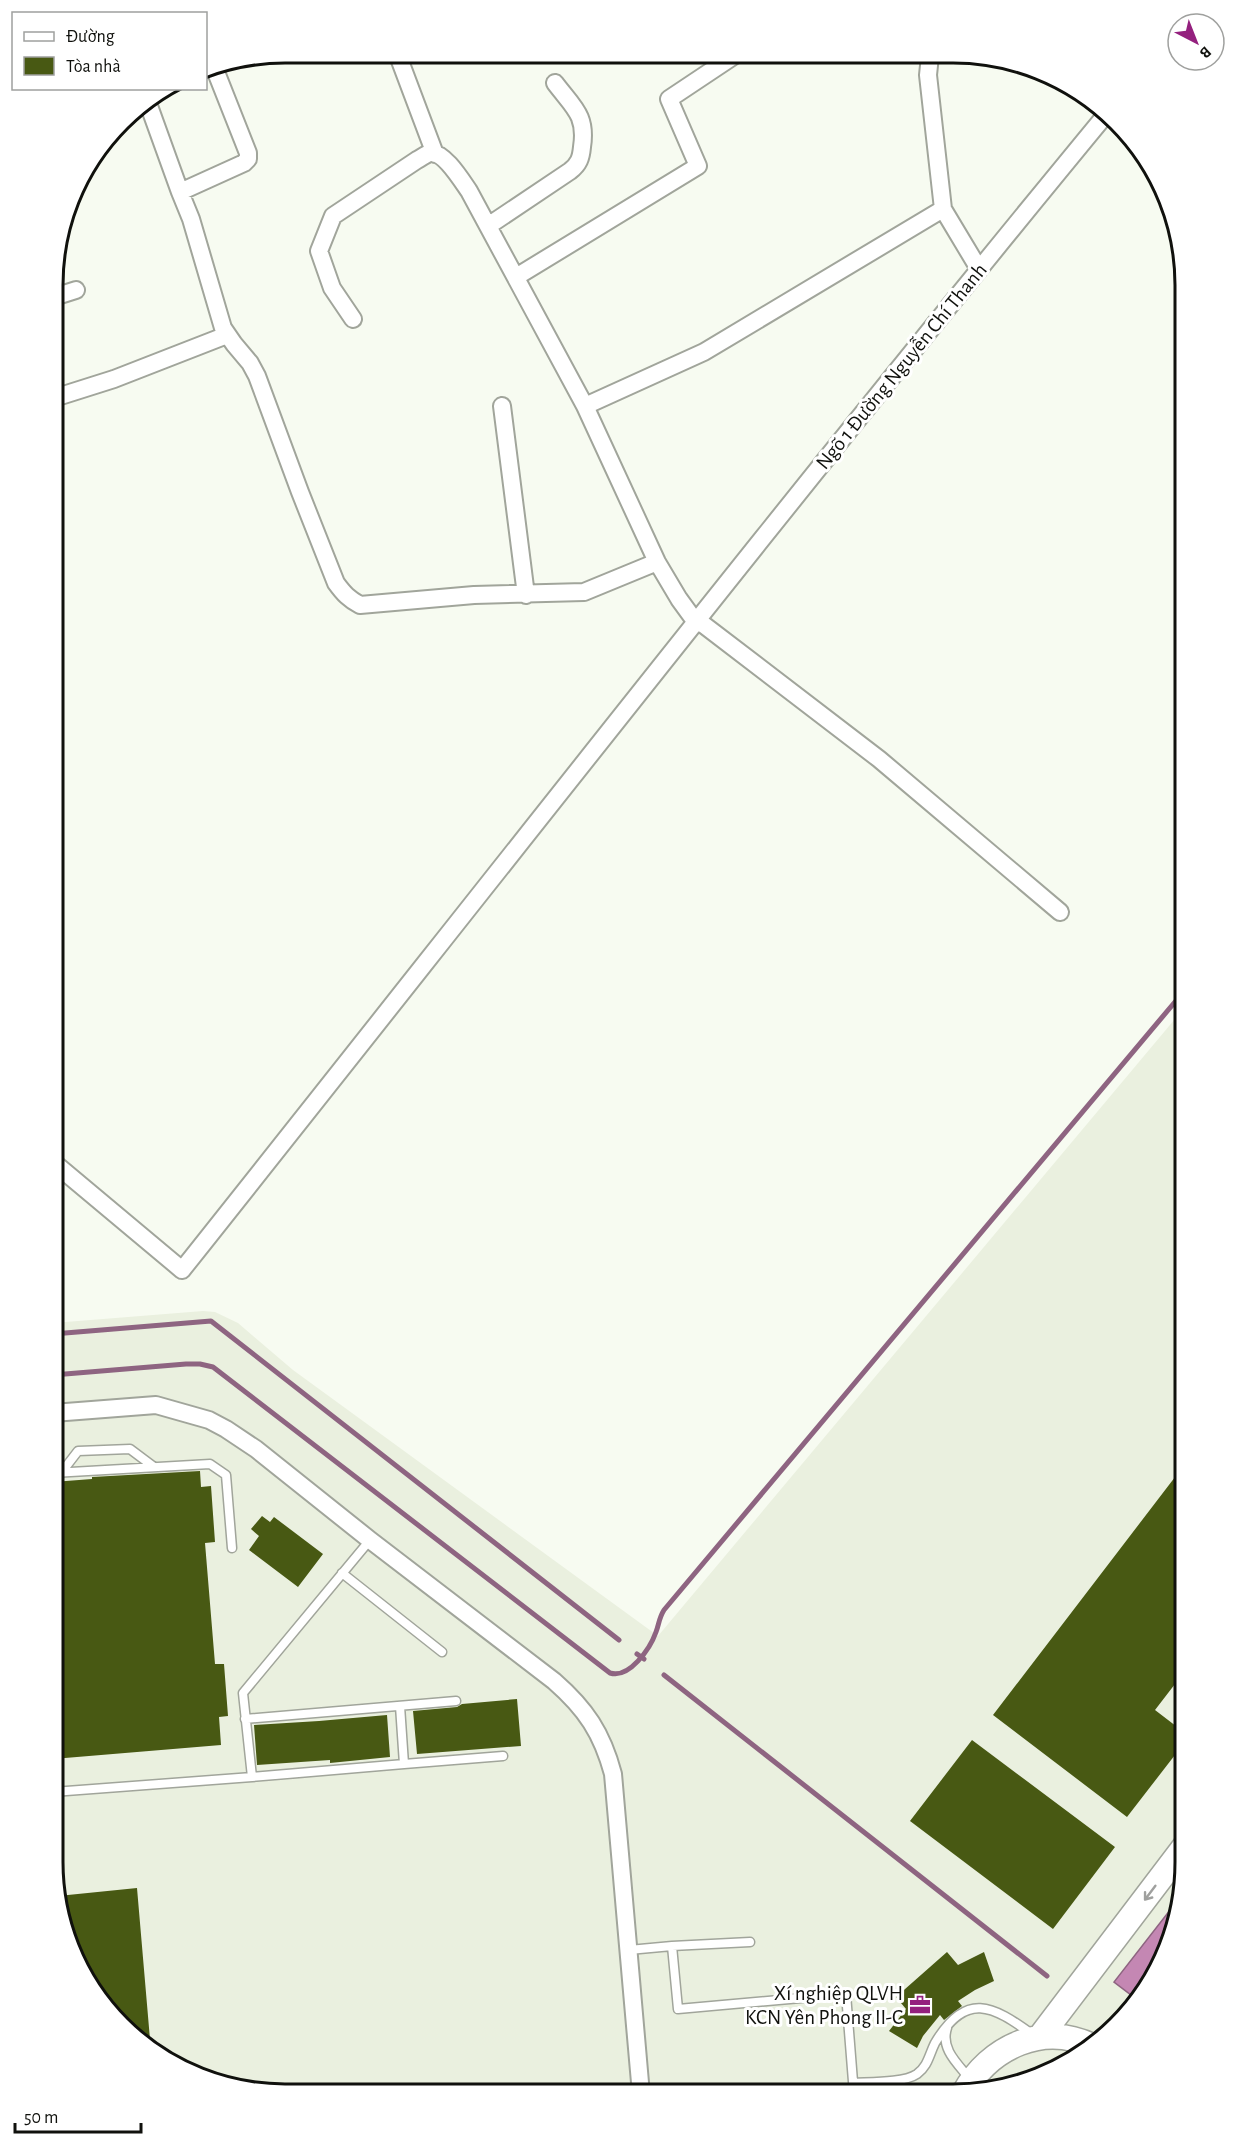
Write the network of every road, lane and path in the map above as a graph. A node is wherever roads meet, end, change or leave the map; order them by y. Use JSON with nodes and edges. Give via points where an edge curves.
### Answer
{"nodes":[{"id":1,"x":401,"y":63,"type":"edge"},
{"id":2,"x":723,"y":63,"type":"edge"},
{"id":3,"x":929,"y":63,"type":"edge"},
{"id":4,"x":217,"y":74,"type":"edge"},
{"id":5,"x":555,"y":83,"type":"dead end"},
{"id":6,"x":150,"y":109,"type":"edge"},
{"id":7,"x":1101,"y":120,"type":"edge"},
{"id":8,"x":435,"y":154,"type":"junction"},
{"id":9,"x":180,"y":192,"type":"junction"},
{"id":10,"x":943,"y":209,"type":"junction"},
{"id":11,"x":488,"y":225,"type":"junction"},
{"id":12,"x":979,"y":269,"type":"junction"},
{"id":13,"x":516,"y":277,"type":"junction"},
{"id":14,"x":76,"y":290,"type":"dead end"},
{"id":15,"x":63,"y":294,"type":"edge"},
{"id":16,"x":353,"y":319,"type":"dead end"},
{"id":17,"x":227,"y":335,"type":"junction"},
{"id":18,"x":63,"y":395,"type":"edge"},
{"id":19,"x":502,"y":406,"type":"dead end"},
{"id":20,"x":585,"y":406,"type":"junction"},
{"id":21,"x":657,"y":562,"type":"junction"},
{"id":22,"x":526,"y":595,"type":"junction"},
{"id":23,"x":705,"y":627,"type":"junction"},
{"id":24,"x":1060,"y":912,"type":"dead end"},
{"id":25,"x":63,"y":1170,"type":"edge"},
{"id":26,"x":63,"y":1412,"type":"edge"},
{"id":27,"x":63,"y":1467,"type":"edge"},
{"id":28,"x":154,"y":1467,"type":"junction"},
{"id":29,"x":63,"y":1473,"type":"edge"},
{"id":30,"x":370,"y":1540,"type":"junction"},
{"id":31,"x":232,"y":1548,"type":"dead end"},
{"id":32,"x":342,"y":1573,"type":"junction"},
{"id":33,"x":442,"y":1652,"type":"dead end"},
{"id":34,"x":456,"y":1701,"type":"dead end"},
{"id":35,"x":400,"y":1706,"type":"junction"},
{"id":36,"x":245,"y":1719,"type":"junction"},
{"id":37,"x":503,"y":1756,"type":"dead end"},
{"id":38,"x":404,"y":1764,"type":"junction"},
{"id":39,"x":252,"y":1776,"type":"junction"},
{"id":40,"x":63,"y":1791,"type":"edge"},
{"id":41,"x":1175,"y":1859,"type":"edge"},
{"id":42,"x":750,"y":1942,"type":"dead end"},
{"id":43,"x":672,"y":1946,"type":"junction"},
{"id":44,"x":629,"y":1950,"type":"junction"},
{"id":45,"x":947,"y":2028,"type":"junction"},
{"id":46,"x":1038,"y":2038,"type":"junction"},
{"id":47,"x":1083,"y":2042,"type":"edge"},
{"id":48,"x":853,"y":2083,"type":"joint"},
{"id":49,"x":640,"y":2084,"type":"edge"},
{"id":50,"x":967,"y":2084,"type":"edge"},
{"id":51,"x":970,"y":2084,"type":"edge"}],
"edges":[{"from":1,"to":8,"type":"street"},
{"from":2,"to":13,"type":"street","via":[[669,99],[698,166]]},
{"from":3,"to":10,"type":"street"},
{"from":4,"to":9,"type":"street","via":[[248,159]]},
{"from":5,"to":11,"type":"street","via":[[583,123],[579,162]]},
{"from":6,"to":9,"type":"street"},
{"from":7,"to":12,"type":"street","name":"Ngõ 1 Đường Nguyễn Chí Thanh"},
{"from":8,"to":11,"type":"street","via":[[452,167]]},
{"from":8,"to":16,"type":"street","via":[[417,160],[333,216],[319,251],[332,288]]},
{"from":9,"to":17,"type":"street"},
{"from":10,"to":12,"type":"street"},
{"from":10,"to":20,"type":"street","via":[[698,356]]},
{"from":11,"to":13,"type":"street"},
{"from":12,"to":23,"type":"street","name":"Ngõ 1 Đường Nguyễn Chí Thanh"},
{"from":13,"to":20,"type":"street"},
{"from":14,"to":15,"type":"street"},
{"from":17,"to":18,"type":"street"},
{"from":17,"to":22,"type":"street","via":[[257,376],[336,583],[350,600],[360,604]]},
{"from":19,"to":22,"type":"street"},
{"from":20,"to":21,"type":"street"},
{"from":21,"to":22,"type":"street","via":[[584,592]]},
{"from":21,"to":23,"type":"street","via":[[679,599]]},
{"from":23,"to":24,"type":"street","via":[[879,759]]},
{"from":23,"to":25,"type":"street","name":"Ngõ 1 Đường Nguyễn Chí Thanh","via":[[182,1270]]},
{"from":26,"to":30,"type":"street","via":[[156,1406],[209,1420],[256,1449]]},
{"from":27,"to":28,"type":"lane","via":[[78,1451],[130,1449]]},
{"from":28,"to":29,"type":"lane"},
{"from":28,"to":31,"type":"lane","via":[[210,1464],[226,1475]]},
{"from":30,"to":32,"type":"lane"},
{"from":30,"to":44,"type":"street","via":[[554,1681],[579,1703],[595,1727],[613,1774]]},
{"from":32,"to":33,"type":"lane"},
{"from":32,"to":36,"type":"lane","via":[[243,1693]]},
{"from":34,"to":35,"type":"lane"},
{"from":35,"to":36,"type":"lane"},
{"from":35,"to":38,"type":"lane"},
{"from":36,"to":39,"type":"lane"},
{"from":37,"to":38,"type":"lane"},
{"from":38,"to":39,"type":"lane"},
{"from":39,"to":40,"type":"lane"},
{"from":41,"to":46,"type":"street","one_way":true},
{"from":42,"to":43,"type":"lane"},
{"from":43,"to":44,"type":"lane"},
{"from":43,"to":48,"type":"lane","via":[[678,2009],[846,1994]]},
{"from":44,"to":49,"type":"street"},
{"from":45,"to":46,"type":"lane","via":[[966,2011],[981,2007],[1008,2016]]},
{"from":45,"to":48,"type":"lane","via":[[925,2066],[911,2077]]},
{"from":45,"to":50,"type":"lane","via":[[950,2054]]},
{"from":46,"to":47,"type":"street"},
{"from":46,"to":51,"type":"street","via":[[1014,2044],[990,2059]]}]}
